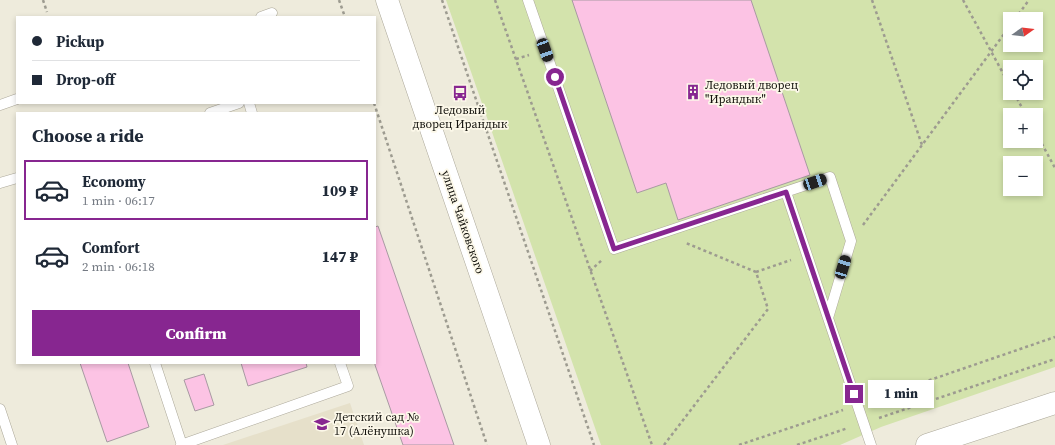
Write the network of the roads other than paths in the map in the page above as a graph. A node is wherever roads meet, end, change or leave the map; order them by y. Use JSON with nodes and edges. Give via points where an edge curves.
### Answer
{"nodes":[{"id":1,"x":387,"y":0,"type":"edge"},
{"id":2,"x":528,"y":0,"type":"edge"},
{"id":3,"x":272,"y":13,"type":"dead end"},
{"id":4,"x":264,"y":16,"type":"edge"},
{"id":5,"x":16,"y":99,"type":"edge"},
{"id":6,"x":236,"y":104,"type":"edge"},
{"id":7,"x":0,"y":105,"type":"edge"},
{"id":8,"x":213,"y":112,"type":"edge"},
{"id":9,"x":16,"y":178,"type":"edge"},
{"id":10,"x":0,"y":183,"type":"edge"},
{"id":11,"x":786,"y":192,"type":"junction"},
{"id":12,"x":828,"y":318,"type":"junction"},
{"id":13,"x":155,"y":364,"type":"edge"},
{"id":14,"x":340,"y":364,"type":"edge"},
{"id":15,"x":1055,"y":403,"type":"edge"},
{"id":16,"x":0,"y":409,"type":"edge"},
{"id":17,"x":12,"y":445,"type":"edge"},
{"id":18,"x":182,"y":445,"type":"edge"},
{"id":19,"x":539,"y":445,"type":"edge"},
{"id":20,"x":871,"y":445,"type":"edge"},
{"id":21,"x":927,"y":445,"type":"edge"}],
"edges":[{"from":1,"to":19,"type":"main road","name":"улица Чайковского"},
{"from":2,"to":11,"type":"lane","via":[[614,249]]},
{"from":3,"to":4,"type":"lane"},
{"from":5,"to":7,"type":"lane"},
{"from":6,"to":8,"type":"lane"},
{"from":9,"to":10,"type":"lane"},
{"from":11,"to":12,"type":"lane"},
{"from":11,"to":12,"type":"lane","via":[[830,177],[851,241]]},
{"from":12,"to":20,"type":"lane"},
{"from":13,"to":18,"type":"lane"},
{"from":14,"to":18,"type":"lane","via":[[348,386]]},
{"from":15,"to":21,"type":"main road"},
{"from":16,"to":17,"type":"lane"}]}
